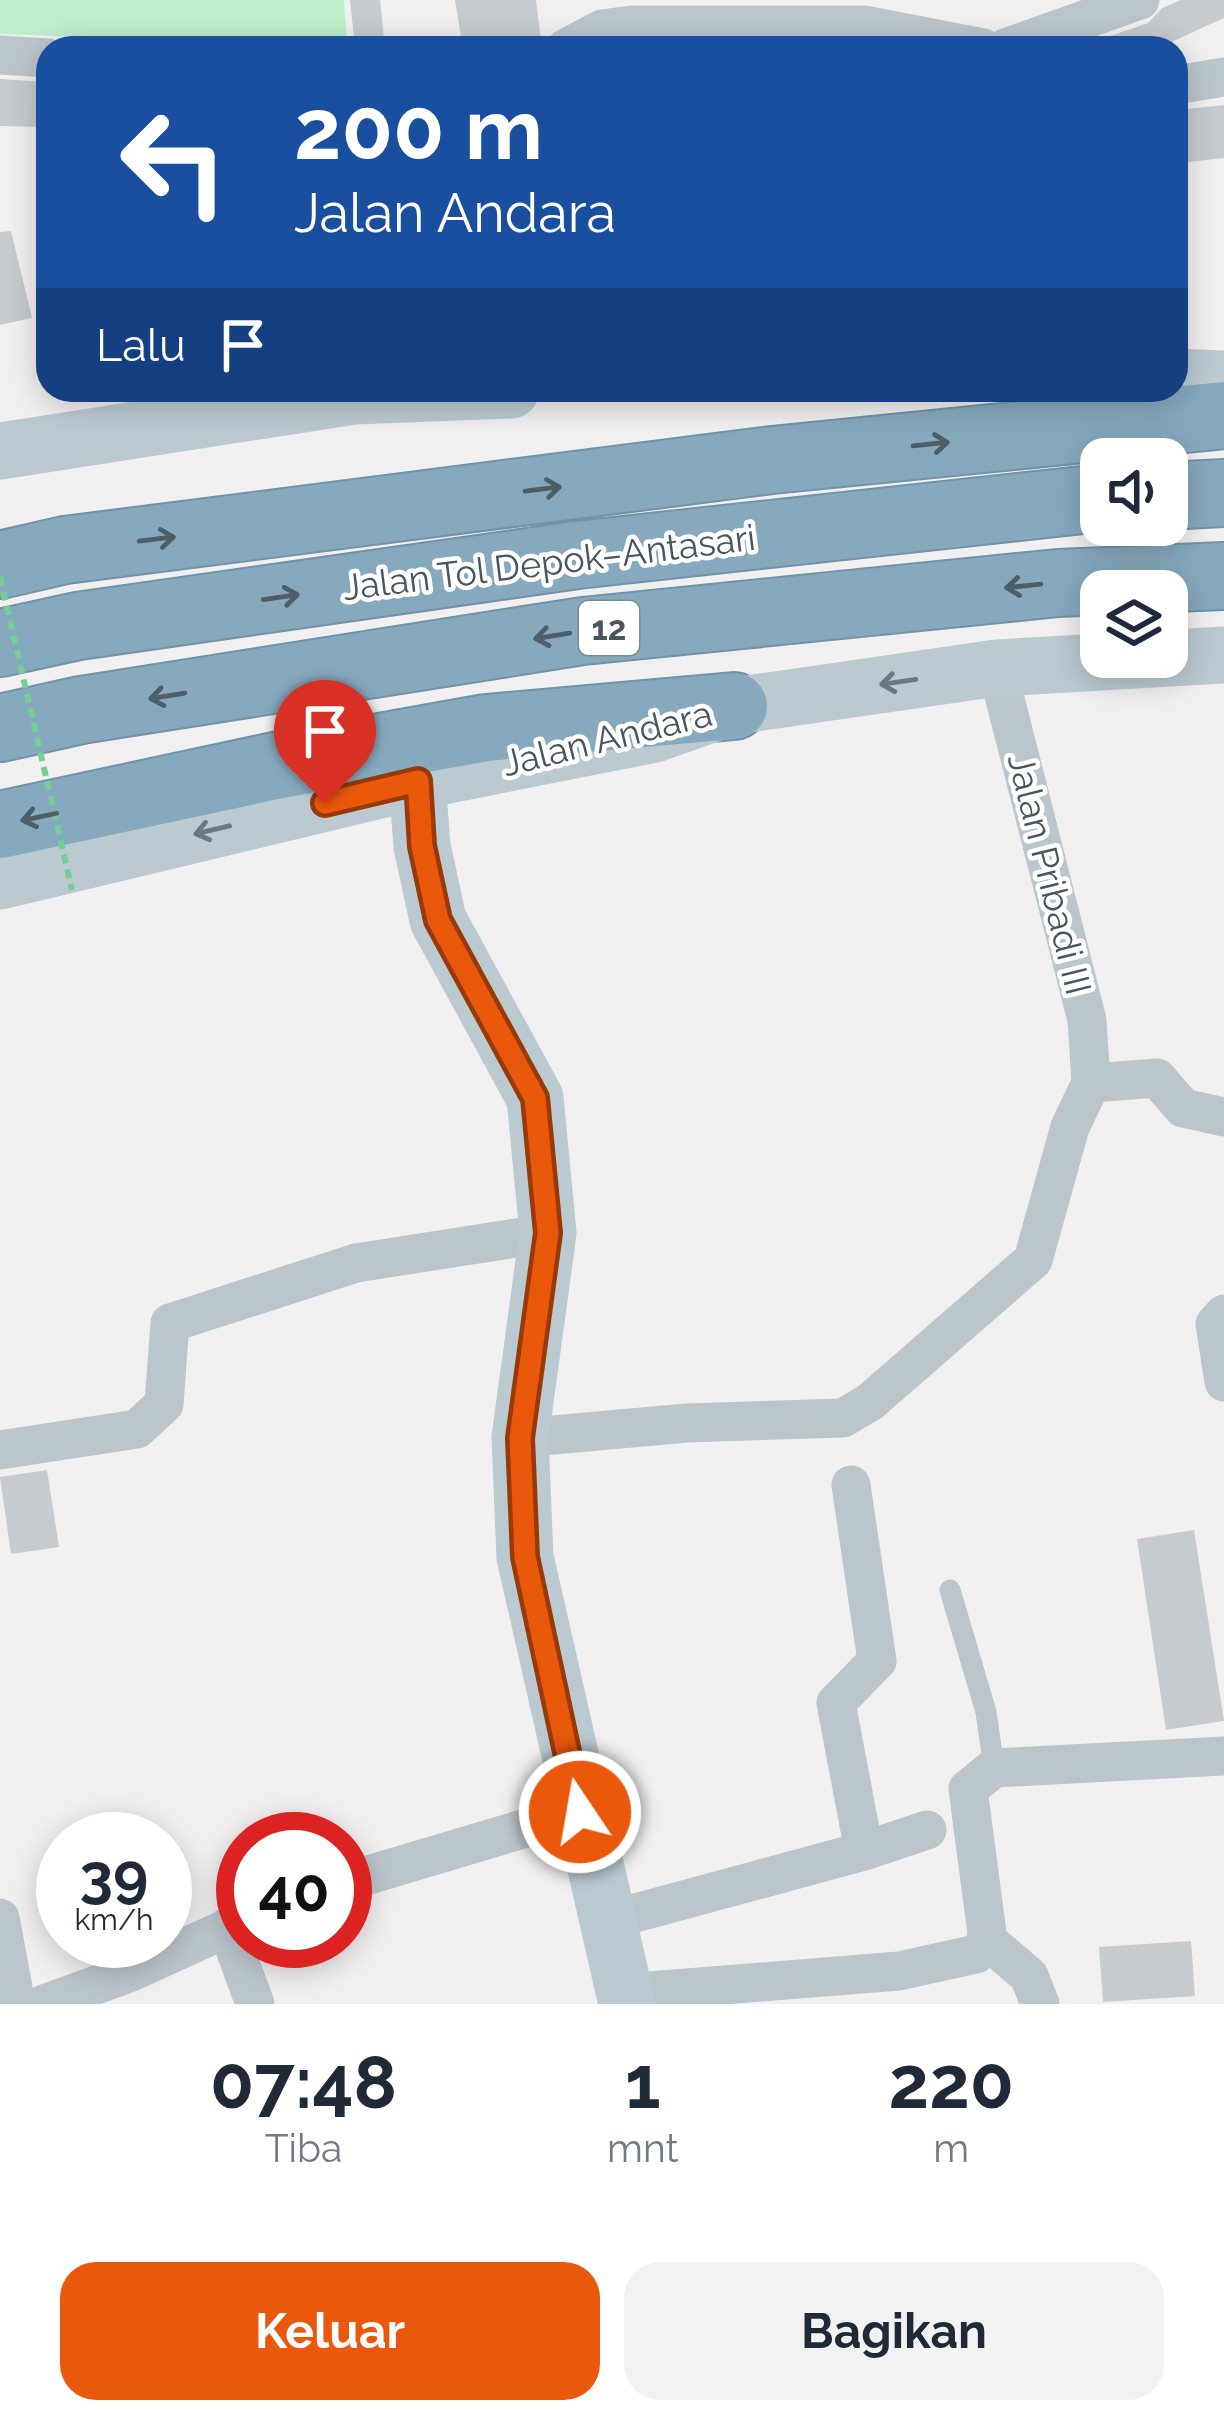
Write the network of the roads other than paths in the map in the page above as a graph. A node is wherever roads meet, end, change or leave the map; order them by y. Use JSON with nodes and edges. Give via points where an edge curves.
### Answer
{"nodes":[{"id":1,"x":1140,"y":0,"type":"edge"},
{"id":2,"x":861,"y":13,"type":"edge"},
{"id":3,"x":589,"y":36,"type":"edge"},
{"id":4,"x":941,"y":36,"type":"edge"},
{"id":5,"x":1039,"y":36,"type":"edge"},
{"id":6,"x":0,"y":55,"type":"edge"},
{"id":7,"x":36,"y":57,"type":"edge"},
{"id":8,"x":1224,"y":77,"type":"edge"},
{"id":9,"x":1188,"y":83,"type":"edge"},
{"id":10,"x":1188,"y":378,"type":"edge"},
{"id":11,"x":1224,"y":379,"type":"edge"},
{"id":12,"x":315,"y":402,"type":"edge"},
{"id":13,"x":1224,"y":415,"type":"edge"},
{"id":14,"x":0,"y":451,"type":"edge"},
{"id":15,"x":1224,"y":493,"type":"edge"},
{"id":16,"x":1188,"y":495,"type":"edge"},
{"id":17,"x":1080,"y":500,"type":"edge"},
{"id":18,"x":29,"y":552,"type":"edge"},
{"id":19,"x":1224,"y":576,"type":"edge"},
{"id":20,"x":0,"y":643,"type":"edge"},
{"id":21,"x":1224,"y":655,"type":"edge"},
{"id":22,"x":997,"y":668,"type":"junction"},
{"id":23,"x":734,"y":706,"type":"junction"},
{"id":24,"x":0,"y":728,"type":"edge"},
{"id":25,"x":418,"y":781,"type":"junction"},
{"id":26,"x":0,"y":826,"type":"edge"},
{"id":27,"x":0,"y":881,"type":"edge"},
{"id":28,"x":1091,"y":1083,"type":"junction"},
{"id":29,"x":1224,"y":1118,"type":"edge"},
{"id":30,"x":548,"y":1233,"type":"junction"},
{"id":31,"x":1224,"y":1313,"type":"edge"},
{"id":32,"x":1224,"y":1382,"type":"edge"},
{"id":33,"x":520,"y":1438,"type":"junction"},
{"id":34,"x":0,"y":1450,"type":"edge"},
{"id":35,"x":851,"y":1485,"type":"dead end"},
{"id":36,"x":950,"y":1590,"type":"dead end"},
{"id":37,"x":1224,"y":1756,"type":"edge"},
{"id":38,"x":994,"y":1768,"type":"junction"},
{"id":39,"x":580,"y":1812,"type":"junction"},
{"id":40,"x":927,"y":1830,"type":"dead end"},
{"id":41,"x":864,"y":1851,"type":"junction"},
{"id":42,"x":372,"y":1874,"type":"edge"},
{"id":43,"x":0,"y":1918,"type":"edge"},
{"id":44,"x":606,"y":1921,"type":"junction"},
{"id":45,"x":216,"y":1933,"type":"edge"},
{"id":46,"x":988,"y":1941,"type":"junction"},
{"id":47,"x":246,"y":1968,"type":"edge"},
{"id":48,"x":901,"y":1987,"type":"edge"},
{"id":49,"x":625,"y":1998,"type":"edge"},
{"id":50,"x":16,"y":2004,"type":"edge"},
{"id":51,"x":44,"y":2004,"type":"edge"},
{"id":52,"x":255,"y":2004,"type":"edge"},
{"id":53,"x":1040,"y":2004,"type":"edge"}],
"edges":[{"from":1,"to":5,"type":"street"},
{"from":2,"to":3,"type":"street","via":[[631,25]]},
{"from":2,"to":4,"type":"street"},
{"from":6,"to":7,"type":"street"},
{"from":8,"to":9,"type":"street"},
{"from":10,"to":11,"type":"street"},
{"from":12,"to":14,"type":"street"},
{"from":18,"to":13,"type":"highway","one_way":true,"via":[[772,460]]},
{"from":15,"to":16,"type":"highway"},
{"from":20,"to":17,"type":"highway","name":"Jalan Tol Depok–Antasari","number":"12","one_way":true,"via":[[577,555]]},
{"from":19,"to":24,"type":"highway","name":"Jalan Tol Depok–Antasari","number":"12","one_way":true,"via":[[1058,583],[583,631]]},
{"from":21,"to":22,"type":"street","name":"Jalan Andara"},
{"from":22,"to":23,"type":"street","name":"Jalan Andara","one_way":true},
{"from":22,"to":28,"type":"street","name":"Jalan Pribadi III","via":[[1087,1020]]},
{"from":23,"to":25,"type":"street","name":"Jalan Andara","via":[[655,734]]},
{"from":23,"to":26,"type":"highway","one_way":true,"via":[[486,728]]},
{"from":25,"to":27,"type":"street","name":"Jalan Andara","one_way":true},
{"from":25,"to":30,"type":"street","via":[[438,920],[535,1098]]},
{"from":28,"to":29,"type":"street","via":[[1157,1078],[1183,1108]]},
{"from":28,"to":33,"type":"street","via":[[1070,1127],[1033,1260],[870,1402],[843,1418]]},
{"from":30,"to":33,"type":"street"},
{"from":30,"to":34,"type":"street","via":[[356,1263],[170,1323],[164,1404],[137,1429]]},
{"from":31,"to":32,"type":"street","via":[[1215,1324]]},
{"from":33,"to":39,"type":"street","via":[[525,1557]]},
{"from":35,"to":41,"type":"street","via":[[877,1661],[836,1703]]},
{"from":36,"to":38,"type":"lane"},
{"from":37,"to":38,"type":"street"},
{"from":38,"to":46,"type":"street","via":[[968,1790]]},
{"from":39,"to":42,"type":"street"},
{"from":39,"to":44,"type":"street"},
{"from":40,"to":41,"type":"street"},
{"from":41,"to":44,"type":"street"},
{"from":43,"to":50,"type":"street"},
{"from":44,"to":49,"type":"street"},
{"from":45,"to":51,"type":"street"},
{"from":46,"to":48,"type":"street"},
{"from":46,"to":53,"type":"street","via":[[1029,1976]]},
{"from":47,"to":52,"type":"street"},
{"from":48,"to":49,"type":"street"}]}
